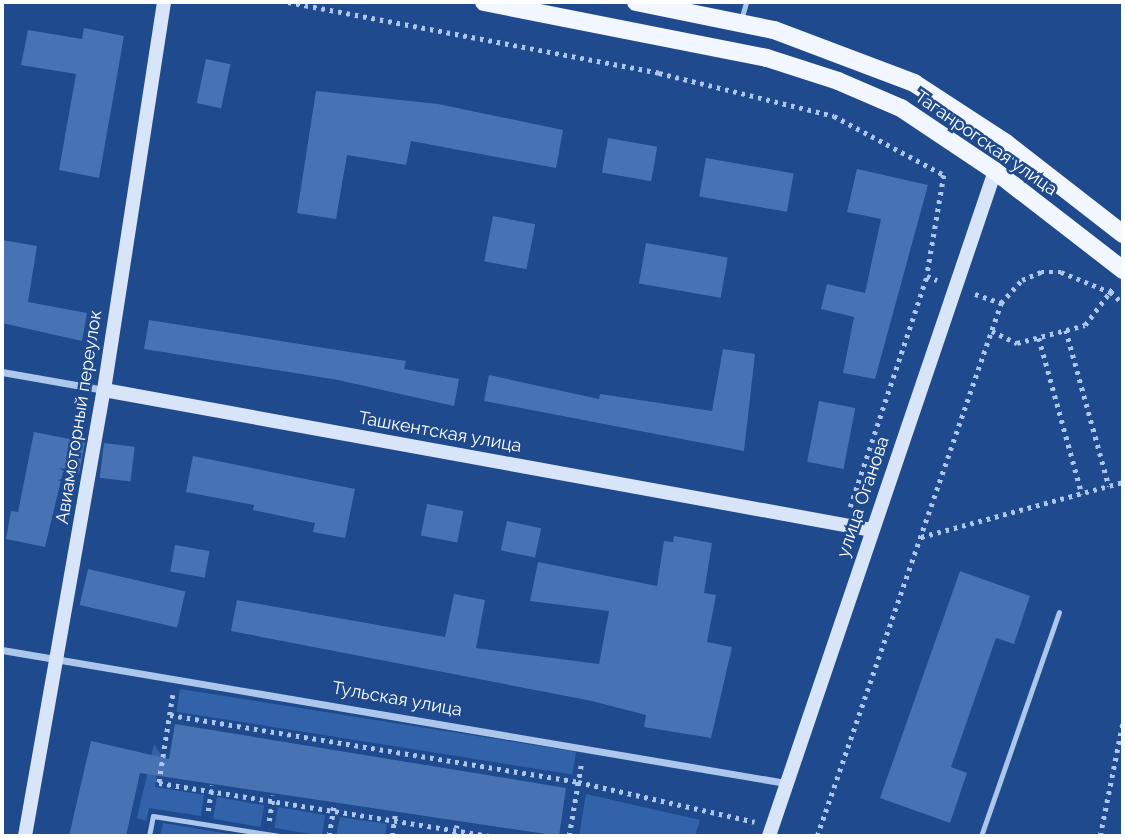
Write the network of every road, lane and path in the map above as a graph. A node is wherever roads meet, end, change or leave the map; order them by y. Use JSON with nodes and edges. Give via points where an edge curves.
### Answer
{"nodes":[{"id":1,"x":164,"y":2,"type":"edge"},
{"id":2,"x":288,"y":2,"type":"edge"},
{"id":3,"x":484,"y":2,"type":"edge"},
{"id":4,"x":636,"y":2,"type":"edge"},
{"id":5,"x":746,"y":2,"type":"edge"},
{"id":6,"x":740,"y":23,"type":"junction"},
{"id":7,"x":1006,"y":143,"type":"junction"},
{"id":8,"x":995,"y":171,"type":"junction"},
{"id":9,"x":1123,"y":234,"type":"edge"},
{"id":10,"x":1123,"y":270,"type":"edge"},
{"id":11,"x":927,"y":276,"type":"junction"},
{"id":12,"x":954,"y":286,"type":"junction"},
{"id":13,"x":1110,"y":292,"type":"junction"},
{"id":14,"x":1001,"y":303,"type":"junction"},
{"id":15,"x":1123,"y":303,"type":"edge"},
{"id":16,"x":1066,"y":330,"type":"junction"},
{"id":17,"x":992,"y":331,"type":"junction"},
{"id":18,"x":1039,"y":338,"type":"junction"},
{"id":19,"x":2,"y":372,"type":"edge"},
{"id":20,"x":104,"y":390,"type":"junction"},
{"id":21,"x":1123,"y":482,"type":"edge"},
{"id":22,"x":1109,"y":486,"type":"junction"},
{"id":23,"x":1082,"y":494,"type":"junction"},
{"id":24,"x":843,"y":524,"type":"junction"},
{"id":25,"x":872,"y":530,"type":"junction"},
{"id":26,"x":921,"y":537,"type":"junction"},
{"id":27,"x":1059,"y":612,"type":"dead end"},
{"id":28,"x":2,"y":650,"type":"edge"},
{"id":29,"x":58,"y":660,"type":"junction"},
{"id":30,"x":176,"y":677,"type":"junction"},
{"id":31,"x":170,"y":716,"type":"junction"},
{"id":32,"x":1123,"y":721,"type":"edge"},
{"id":33,"x":578,"y":782,"type":"junction"},
{"id":34,"x":787,"y":783,"type":"junction"},
{"id":35,"x":212,"y":788,"type":"junction"},
{"id":36,"x":273,"y":798,"type":"junction"},
{"id":37,"x":334,"y":808,"type":"junction"},
{"id":38,"x":395,"y":818,"type":"junction"},
{"id":39,"x":206,"y":824,"type":"junction"},
{"id":40,"x":455,"y":831,"type":"edge"},
{"id":41,"x":771,"y":831,"type":"edge"},
{"id":42,"x":267,"y":834,"type":"junction"},
{"id":43,"x":24,"y":836,"type":"edge"},
{"id":44,"x":149,"y":836,"type":"edge"},
{"id":45,"x":279,"y":836,"type":"edge"},
{"id":46,"x":329,"y":836,"type":"edge"},
{"id":47,"x":392,"y":836,"type":"edge"},
{"id":48,"x":490,"y":836,"type":"edge"},
{"id":49,"x":569,"y":836,"type":"edge"},
{"id":50,"x":817,"y":836,"type":"edge"},
{"id":51,"x":981,"y":836,"type":"edge"},
{"id":52,"x":1100,"y":836,"type":"edge"}],
"edges":[{"from":1,"to":20,"type":"street","name":"Авиамоторный переулок"},
{"from":2,"to":11,"type":"path","via":[[659,73],[834,116],[944,175]]},
{"from":3,"to":8,"type":"main road","name":"Таганрогская улица","via":[[767,58],[838,80],[901,108]]},
{"from":4,"to":6,"type":"main road","name":"Таганрогская улица"},
{"from":5,"to":6,"type":"lane"},
{"from":6,"to":7,"type":"main road","name":"Таганрогская улица","via":[[848,54],[914,83]]},
{"from":7,"to":8,"type":"main road"},
{"from":7,"to":9,"type":"main road","name":"Таганрогская улица"},
{"from":8,"to":10,"type":"main road","name":"Таганрогская улица"},
{"from":8,"to":12,"type":"street","name":"улица Оганова"},
{"from":11,"to":12,"type":"path"},
{"from":11,"to":24,"type":"path"},
{"from":12,"to":14,"type":"path"},
{"from":12,"to":25,"type":"street","name":"улица Оганова"},
{"from":13,"to":14,"type":"path","via":[[1061,272],[1041,272],[1022,280]]},
{"from":13,"to":15,"type":"path"},
{"from":13,"to":16,"type":"path","via":[[1085,325]]},
{"from":14,"to":17,"type":"path"},
{"from":16,"to":18,"type":"path"},
{"from":16,"to":22,"type":"path"},
{"from":17,"to":18,"type":"path","via":[[1017,343]]},
{"from":17,"to":26,"type":"path"},
{"from":18,"to":23,"type":"path"},
{"from":19,"to":20,"type":"street","name":"Ташкентская улица"},
{"from":20,"to":24,"type":"street","name":"Ташкентская улица"},
{"from":20,"to":29,"type":"street","name":"Авиамоторный переулок"},
{"from":21,"to":22,"type":"path"},
{"from":22,"to":23,"type":"path"},
{"from":23,"to":26,"type":"path"},
{"from":24,"to":25,"type":"street","name":"Ташкентская улица"},
{"from":25,"to":34,"type":"street","name":"улица Оганова"},
{"from":26,"to":50,"type":"path"},
{"from":27,"to":51,"type":"lane"},
{"from":28,"to":29,"type":"street","name":"Тульская улица"},
{"from":29,"to":30,"type":"street","name":"Тульская улица"},
{"from":29,"to":43,"type":"street","name":"Авиамоторный переулок"},
{"from":30,"to":31,"type":"path"},
{"from":30,"to":34,"type":"street","name":"Тульская улица"},
{"from":31,"to":33,"type":"path"},
{"from":31,"to":35,"type":"path","via":[[159,783]]},
{"from":32,"to":52,"type":"path"},
{"from":33,"to":41,"type":"path"},
{"from":33,"to":49,"type":"path"},
{"from":34,"to":41,"type":"street","name":"улица Оганова"},
{"from":35,"to":36,"type":"path"},
{"from":35,"to":39,"type":"path"},
{"from":36,"to":37,"type":"path"},
{"from":36,"to":42,"type":"path"},
{"from":37,"to":38,"type":"path"},
{"from":37,"to":46,"type":"path"},
{"from":38,"to":40,"type":"path"},
{"from":38,"to":47,"type":"path"},
{"from":39,"to":42,"type":"lane"},
{"from":39,"to":44,"type":"lane","via":[[153,816]]},
{"from":40,"to":48,"type":"path"},
{"from":42,"to":45,"type":"lane"}]}
